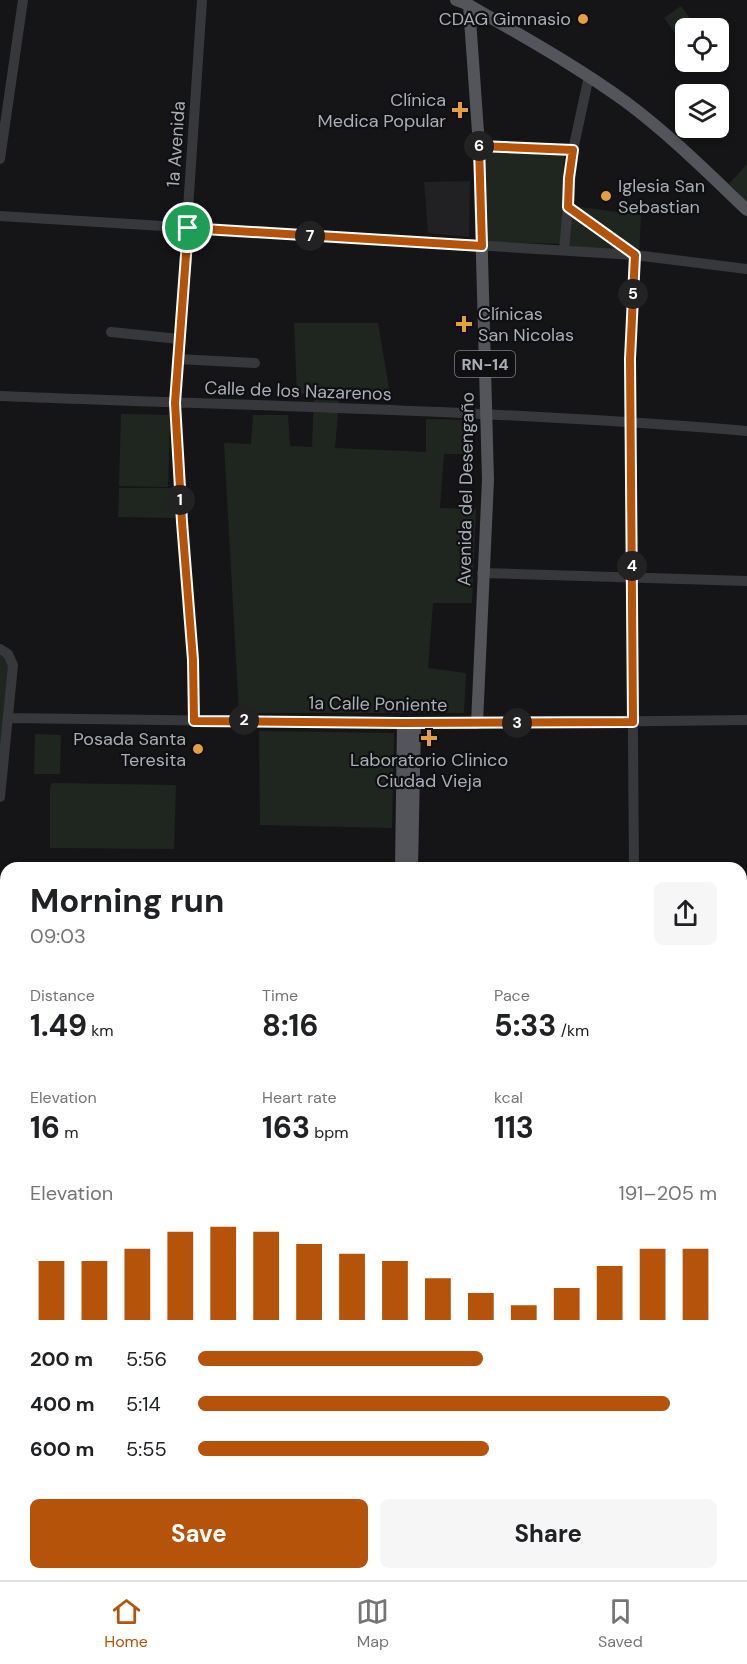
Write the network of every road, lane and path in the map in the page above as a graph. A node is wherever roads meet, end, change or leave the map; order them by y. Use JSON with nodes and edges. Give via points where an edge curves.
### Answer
{"nodes":[{"id":1,"x":24,"y":0,"type":"edge"},
{"id":2,"x":202,"y":0,"type":"edge"},
{"id":3,"x":462,"y":2,"type":"edge"},
{"id":4,"x":589,"y":76,"type":"junction"},
{"id":5,"x":479,"y":146,"type":"junction"},
{"id":6,"x":573,"y":150,"type":"junction"},
{"id":7,"x":0,"y":159,"type":"edge"},
{"id":8,"x":568,"y":207,"type":"junction"},
{"id":9,"x":747,"y":210,"type":"edge"},
{"id":10,"x":0,"y":216,"type":"edge"},
{"id":11,"x":188,"y":228,"type":"junction"},
{"id":12,"x":482,"y":246,"type":"junction"},
{"id":13,"x":564,"y":250,"type":"junction"},
{"id":14,"x":635,"y":255,"type":"junction"},
{"id":15,"x":747,"y":269,"type":"edge"},
{"id":16,"x":111,"y":332,"type":"dead end"},
{"id":17,"x":178,"y":339,"type":"junction"},
{"id":18,"x":177,"y":359,"type":"junction"},
{"id":19,"x":255,"y":363,"type":"dead end"},
{"id":20,"x":0,"y":396,"type":"edge"},
{"id":21,"x":175,"y":403,"type":"junction"},
{"id":22,"x":487,"y":414,"type":"junction"},
{"id":23,"x":631,"y":421,"type":"junction"},
{"id":24,"x":747,"y":431,"type":"edge"},
{"id":25,"x":482,"y":573,"type":"junction"},
{"id":26,"x":632,"y":578,"type":"junction"},
{"id":27,"x":747,"y":582,"type":"edge"},
{"id":28,"x":0,"y":649,"type":"edge"},
{"id":29,"x":9,"y":718,"type":"junction"},
{"id":30,"x":747,"y":720,"type":"edge"},
{"id":31,"x":194,"y":721,"type":"junction"},
{"id":32,"x":633,"y":722,"type":"junction"},
{"id":33,"x":409,"y":723,"type":"junction"},
{"id":34,"x":477,"y":723,"type":"junction"},
{"id":35,"x":0,"y":797,"type":"edge"},
{"id":36,"x":401,"y":862,"type":"edge"},
{"id":37,"x":412,"y":862,"type":"edge"},
{"id":38,"x":634,"y":862,"type":"edge"}],
"edges":[{"from":1,"to":7,"type":"street"},
{"from":2,"to":11,"type":"street","name":"1a Avenida"},
{"from":3,"to":4,"type":"main road"},
{"from":3,"to":5,"type":"main road","name":"Avenida del Desengaño","number":"RN-14"},
{"from":4,"to":6,"type":"street"},
{"from":4,"to":9,"type":"main road","via":[[647,119]]},
{"from":5,"to":6,"type":"street"},
{"from":5,"to":12,"type":"main road","name":"Avenida del Desengaño","number":"RN-14"},
{"from":6,"to":8,"type":"street"},
{"from":8,"to":13,"type":"street"},
{"from":8,"to":14,"type":"street"},
{"from":10,"to":11,"type":"street"},
{"from":11,"to":12,"type":"street"},
{"from":11,"to":17,"type":"street","name":"1a Avenida"},
{"from":12,"to":13,"type":"street"},
{"from":12,"to":22,"type":"main road","name":"Avenida del Desengaño","number":"RN-14"},
{"from":13,"to":14,"type":"street"},
{"from":14,"to":15,"type":"street"},
{"from":14,"to":23,"type":"street"},
{"from":16,"to":17,"type":"street"},
{"from":17,"to":18,"type":"street","name":"1a Avenida"},
{"from":18,"to":19,"type":"street"},
{"from":18,"to":21,"type":"street","name":"1a Avenida"},
{"from":20,"to":21,"type":"street","name":"Calle de los Nazarenos"},
{"from":21,"to":22,"type":"street","name":"Calle de los Nazarenos"},
{"from":21,"to":31,"type":"street","name":"1a Avenida"},
{"from":22,"to":23,"type":"street","name":"Calle de los Nazarenos"},
{"from":22,"to":25,"type":"main road","name":"Avenida del Desengaño","number":"RN-14","via":[[488,480]]},
{"from":23,"to":24,"type":"street","name":"Calle de los Nazarenos"},
{"from":23,"to":26,"type":"street"},
{"from":25,"to":26,"type":"street"},
{"from":25,"to":34,"type":"main road","name":"Avenida del Desengaño","number":"RN-14"},
{"from":26,"to":27,"type":"street"},
{"from":26,"to":32,"type":"street"},
{"from":28,"to":29,"type":"street","via":[[8,654],[13,665]]},
{"from":29,"to":31,"type":"street","name":"1a Calle Poniente"},
{"from":29,"to":35,"type":"street"},
{"from":30,"to":32,"type":"street","name":"1a Calle Poniente"},
{"from":31,"to":33,"type":"street","name":"1a Calle Poniente"},
{"from":32,"to":34,"type":"street","name":"1a Calle Poniente"},
{"from":32,"to":38,"type":"street"},
{"from":33,"to":34,"type":"main road","name":"1a Calle Poniente"},
{"from":33,"to":36,"type":"main road"},
{"from":33,"to":37,"type":"main road"}]}
